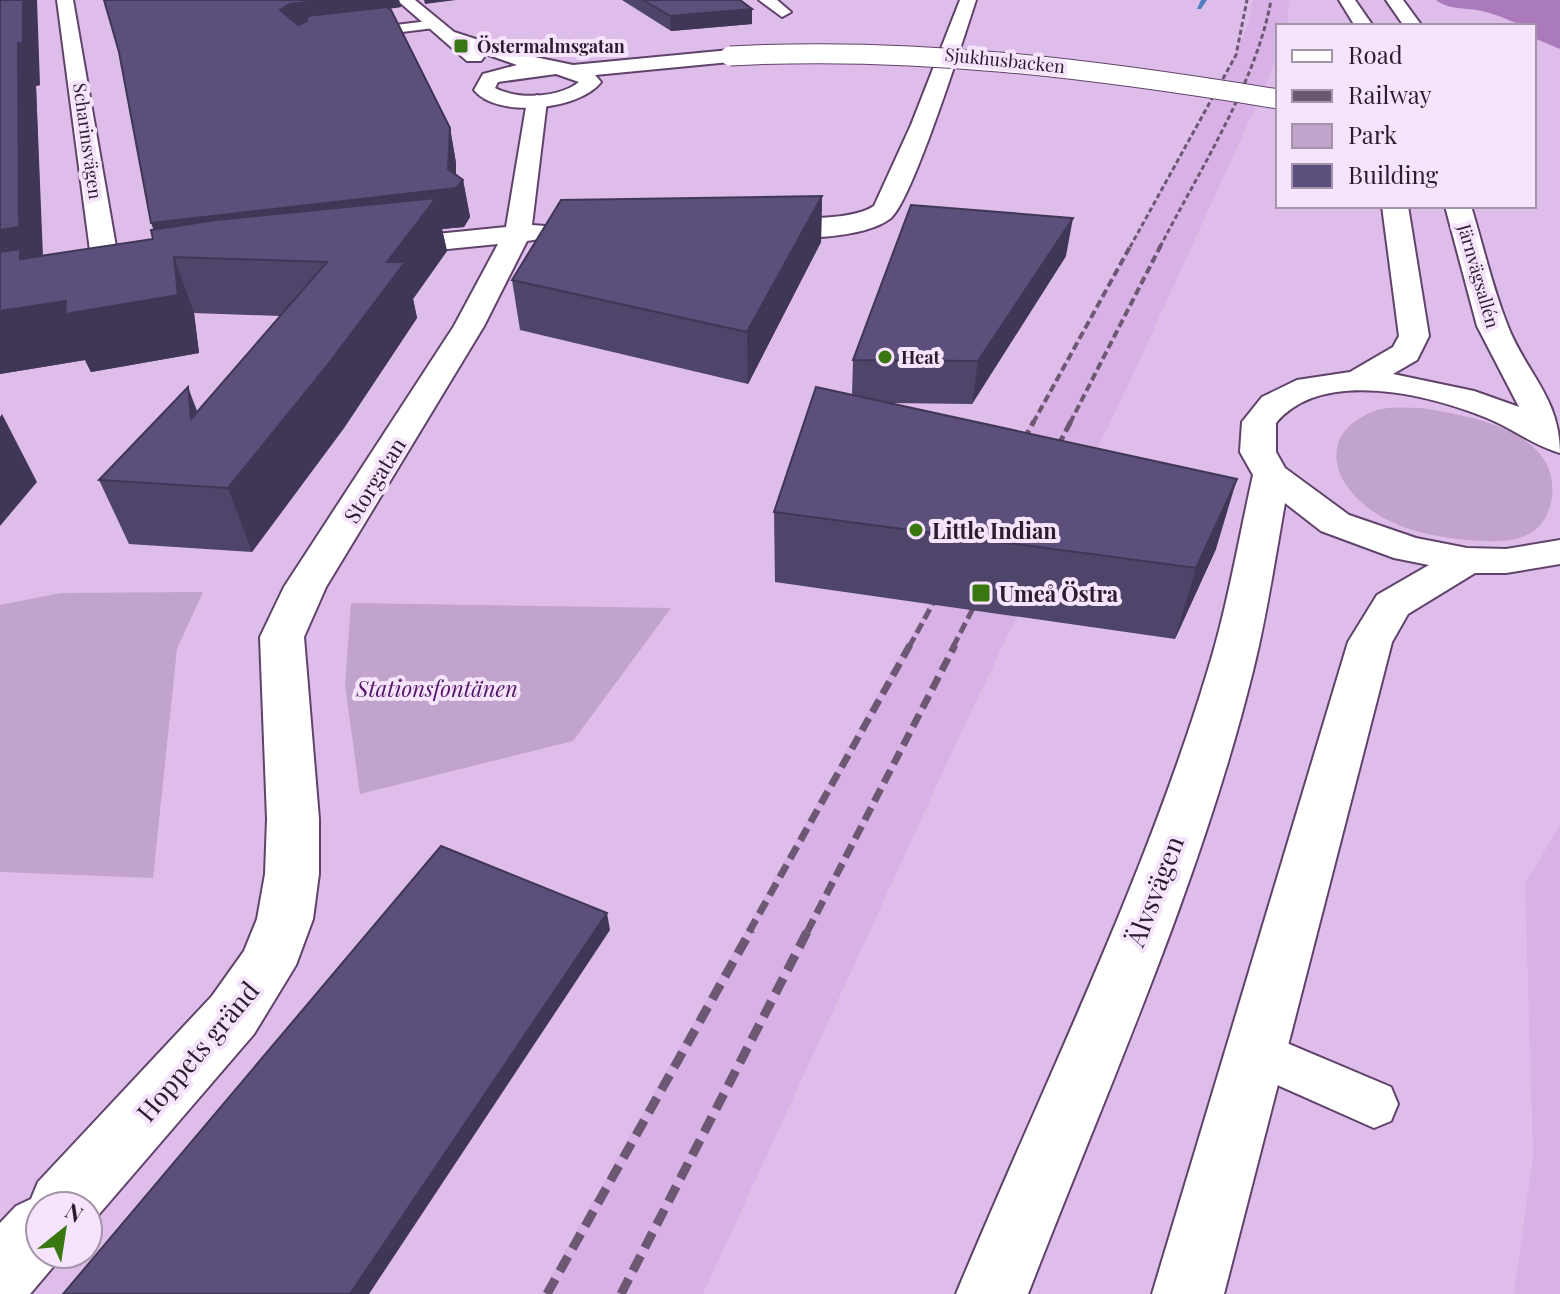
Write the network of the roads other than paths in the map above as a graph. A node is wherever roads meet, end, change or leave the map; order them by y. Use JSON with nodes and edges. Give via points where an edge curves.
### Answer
{"nodes":[{"id":1,"x":65,"y":0,"type":"edge"},
{"id":2,"x":405,"y":0,"type":"edge"},
{"id":3,"x":767,"y":0,"type":"edge"},
{"id":4,"x":968,"y":0,"type":"edge"},
{"id":5,"x":1347,"y":0,"type":"edge"},
{"id":6,"x":1394,"y":0,"type":"edge"},
{"id":7,"x":782,"y":12,"type":"dead end"},
{"id":8,"x":437,"y":24,"type":"junction"},
{"id":9,"x":1363,"y":24,"type":"edge"},
{"id":10,"x":1412,"y":24,"type":"edge"},
{"id":11,"x":344,"y":35,"type":"edge"},
{"id":12,"x":454,"y":37,"type":"junction"},
{"id":13,"x":730,"y":56,"type":"junction"},
{"id":14,"x":564,"y":69,"type":"junction"},
{"id":15,"x":490,"y":78,"type":"junction"},
{"id":16,"x":579,"y":93,"type":"junction"},
{"id":17,"x":1276,"y":99,"type":"edge"},
{"id":18,"x":537,"y":101,"type":"junction"},
{"id":19,"x":1395,"y":208,"type":"edge"},
{"id":20,"x":1459,"y":208,"type":"edge"},
{"id":21,"x":730,"y":228,"type":"edge"},
{"id":22,"x":518,"y":232,"type":"junction"},
{"id":23,"x":558,"y":232,"type":"edge"},
{"id":24,"x":359,"y":250,"type":"edge"},
{"id":25,"x":140,"y":277,"type":"edge"},
{"id":26,"x":108,"y":281,"type":"junction"},
{"id":27,"x":77,"y":287,"type":"edge"},
{"id":28,"x":1355,"y":382,"type":"junction"},
{"id":29,"x":1552,"y":436,"type":"edge"},
{"id":30,"x":1271,"y":475,"type":"junction"},
{"id":31,"x":1553,"y":556,"type":"edge"},
{"id":32,"x":1467,"y":560,"type":"junction"},
{"id":33,"x":292,"y":874,"type":"joint"},
{"id":34,"x":1256,"y":1052,"type":"junction"},
{"id":35,"x":1374,"y":1104,"type":"dead end"},
{"id":36,"x":76,"y":1190,"type":"edge"},
{"id":37,"x":24,"y":1248,"type":"edge"},
{"id":38,"x":0,"y":1275,"type":"edge"},
{"id":39,"x":992,"y":1294,"type":"edge"},
{"id":40,"x":1188,"y":1294,"type":"edge"}],
"edges":[{"from":1,"to":26,"type":"street","name":"Scharinsvägen"},
{"from":2,"to":8,"type":"street"},
{"from":3,"to":7,"type":"street"},
{"from":4,"to":21,"type":"street","via":[[891,200],[876,219]]},
{"from":5,"to":9,"type":"street"},
{"from":6,"to":10,"type":"street"},
{"from":8,"to":11,"type":"lane"},
{"from":8,"to":12,"type":"street"},
{"from":12,"to":14,"type":"street"},
{"from":12,"to":15,"type":"street"},
{"from":13,"to":14,"type":"street","name":"Sjukhusbacken"},
{"from":13,"to":16,"type":"street","name":"Sjukhusbacken"},
{"from":13,"to":17,"type":"street","name":"Sjukhusbacken","bridge":true,"via":[[848,50],[974,55]]},
{"from":14,"to":15,"type":"street","via":[[514,71]]},
{"from":14,"to":16,"type":"street","via":[[588,77],[591,82]]},
{"from":15,"to":18,"type":"street","via":[[483,85],[488,94]]},
{"from":16,"to":18,"type":"street"},
{"from":18,"to":22,"type":"street","name":"Storgatan"},
{"from":19,"to":28,"type":"street","via":[[1414,336],[1406,353]]},
{"from":20,"to":29,"type":"street","name":"Järnvägsallén","via":[[1492,326]]},
{"from":22,"to":23,"type":"street"},
{"from":22,"to":24,"type":"street"},
{"from":22,"to":33,"type":"street","name":"Storgatan","via":[[469,326],[305,587],[282,637]]},
{"from":25,"to":26,"type":"street"},
{"from":26,"to":27,"type":"street"},
{"from":28,"to":29,"type":"street","via":[[1439,391],[1504,411]]},
{"from":28,"to":30,"type":"street","via":[[1315,387],[1281,399],[1259,422],[1258,452]]},
{"from":30,"to":32,"type":"street","via":[[1335,523],[1408,549]]},
{"from":30,"to":39,"type":"street","name":"Älvsvägen","via":[[1245,616],[1178,832]]},
{"from":31,"to":32,"type":"street"},
{"from":32,"to":34,"type":"street","via":[[1392,605],[1370,642]]},
{"from":33,"to":36,"type":"street","name":"Hoppets gränd","via":[[285,919],[267,965],[233,1015]]},
{"from":34,"to":35,"type":"lane"},
{"from":34,"to":40,"type":"street"},
{"from":37,"to":38,"type":"street"}]}
